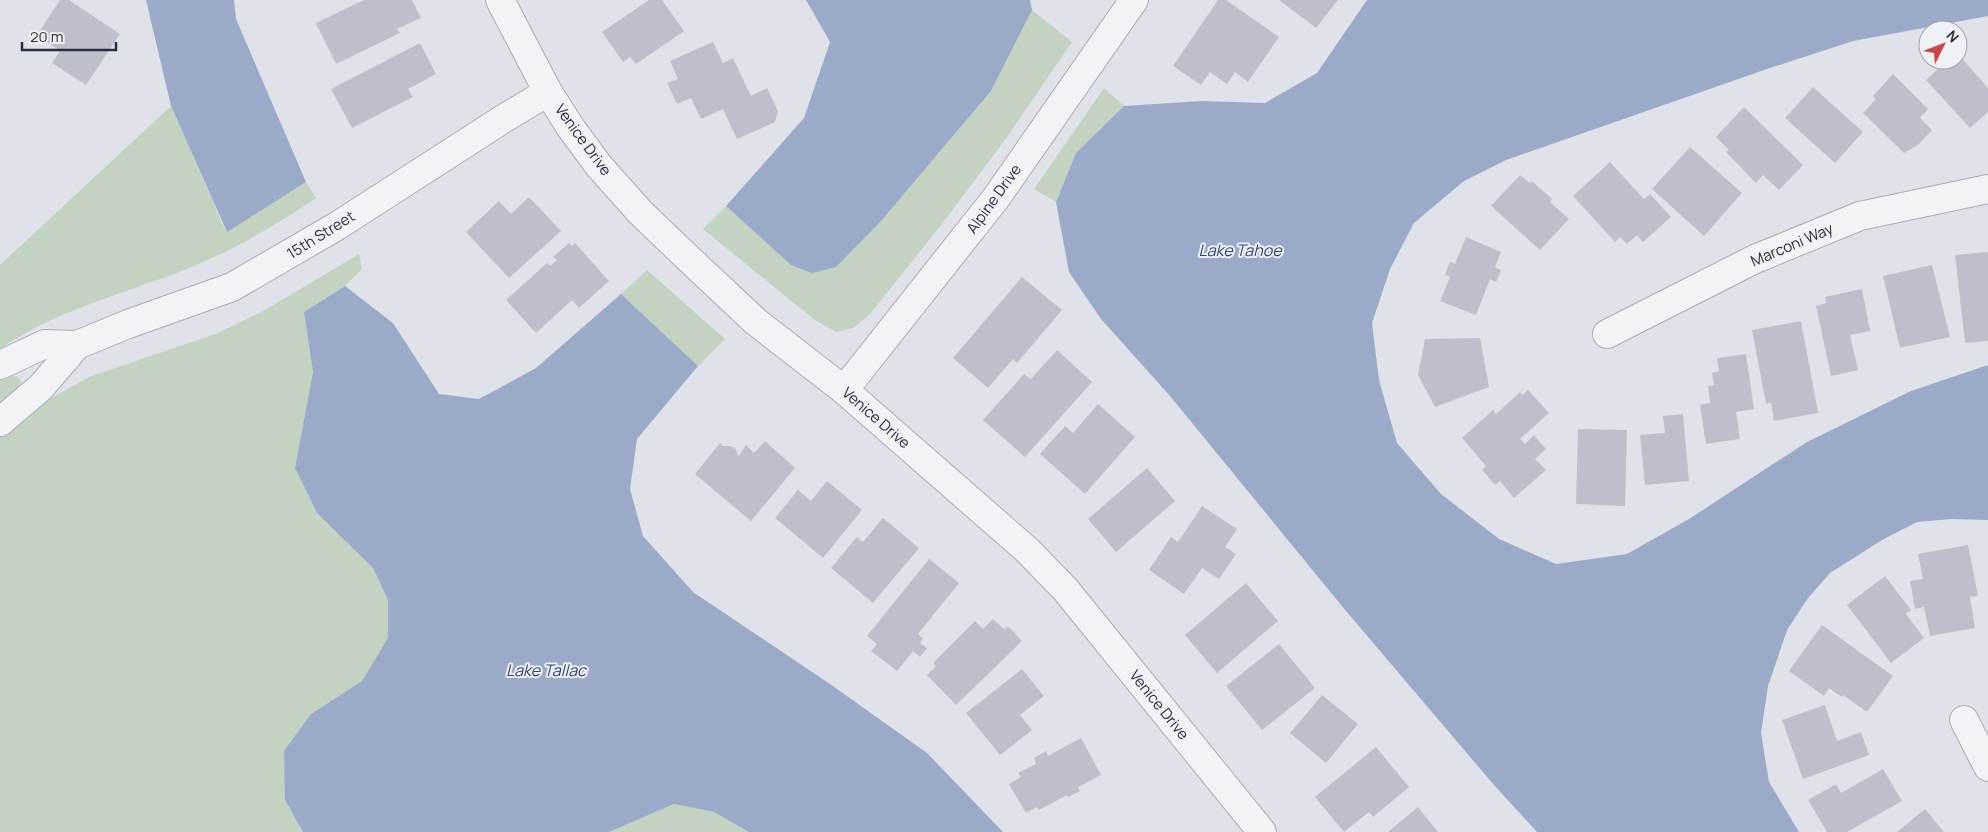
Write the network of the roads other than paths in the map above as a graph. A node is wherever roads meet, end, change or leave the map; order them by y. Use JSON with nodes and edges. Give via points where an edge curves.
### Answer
{"nodes":[{"id":1,"x":500,"y":0,"type":"edge"},
{"id":2,"x":1134,"y":0,"type":"edge"},
{"id":3,"x":548,"y":92,"type":"junction"},
{"id":4,"x":1988,"y":189,"type":"edge"},
{"id":5,"x":1607,"y":334,"type":"dead end"},
{"id":6,"x":78,"y":345,"type":"junction"},
{"id":7,"x":0,"y":366,"type":"edge"},
{"id":8,"x":844,"y":390,"type":"junction"},
{"id":9,"x":0,"y":422,"type":"edge"},
{"id":10,"x":1964,"y":720,"type":"dead end"},
{"id":11,"x":1988,"y":767,"type":"edge"},
{"id":12,"x":1262,"y":832,"type":"edge"}],
"edges":[{"from":1,"to":3,"type":"street","name":"Venice Drive"},
{"from":2,"to":8,"type":"street","name":"Alpine Drive","via":[[996,198]]},
{"from":3,"to":6,"type":"street","name":"15th Street","via":[[337,226],[232,287]]},
{"from":3,"to":8,"type":"street","name":"Venice Drive","via":[[599,166],[640,212],[755,321]]},
{"from":4,"to":5,"type":"street","name":"Marconi Way","via":[[1860,216],[1755,259]]},
{"from":6,"to":7,"type":"street","name":"15th Street","via":[[45,344]]},
{"from":6,"to":9,"type":"street","name":"15th Street","via":[[41,387]]},
{"from":8,"to":12,"type":"street","name":"Venice Drive","via":[[1027,550],[1065,589]]},
{"from":10,"to":11,"type":"street"}]}
